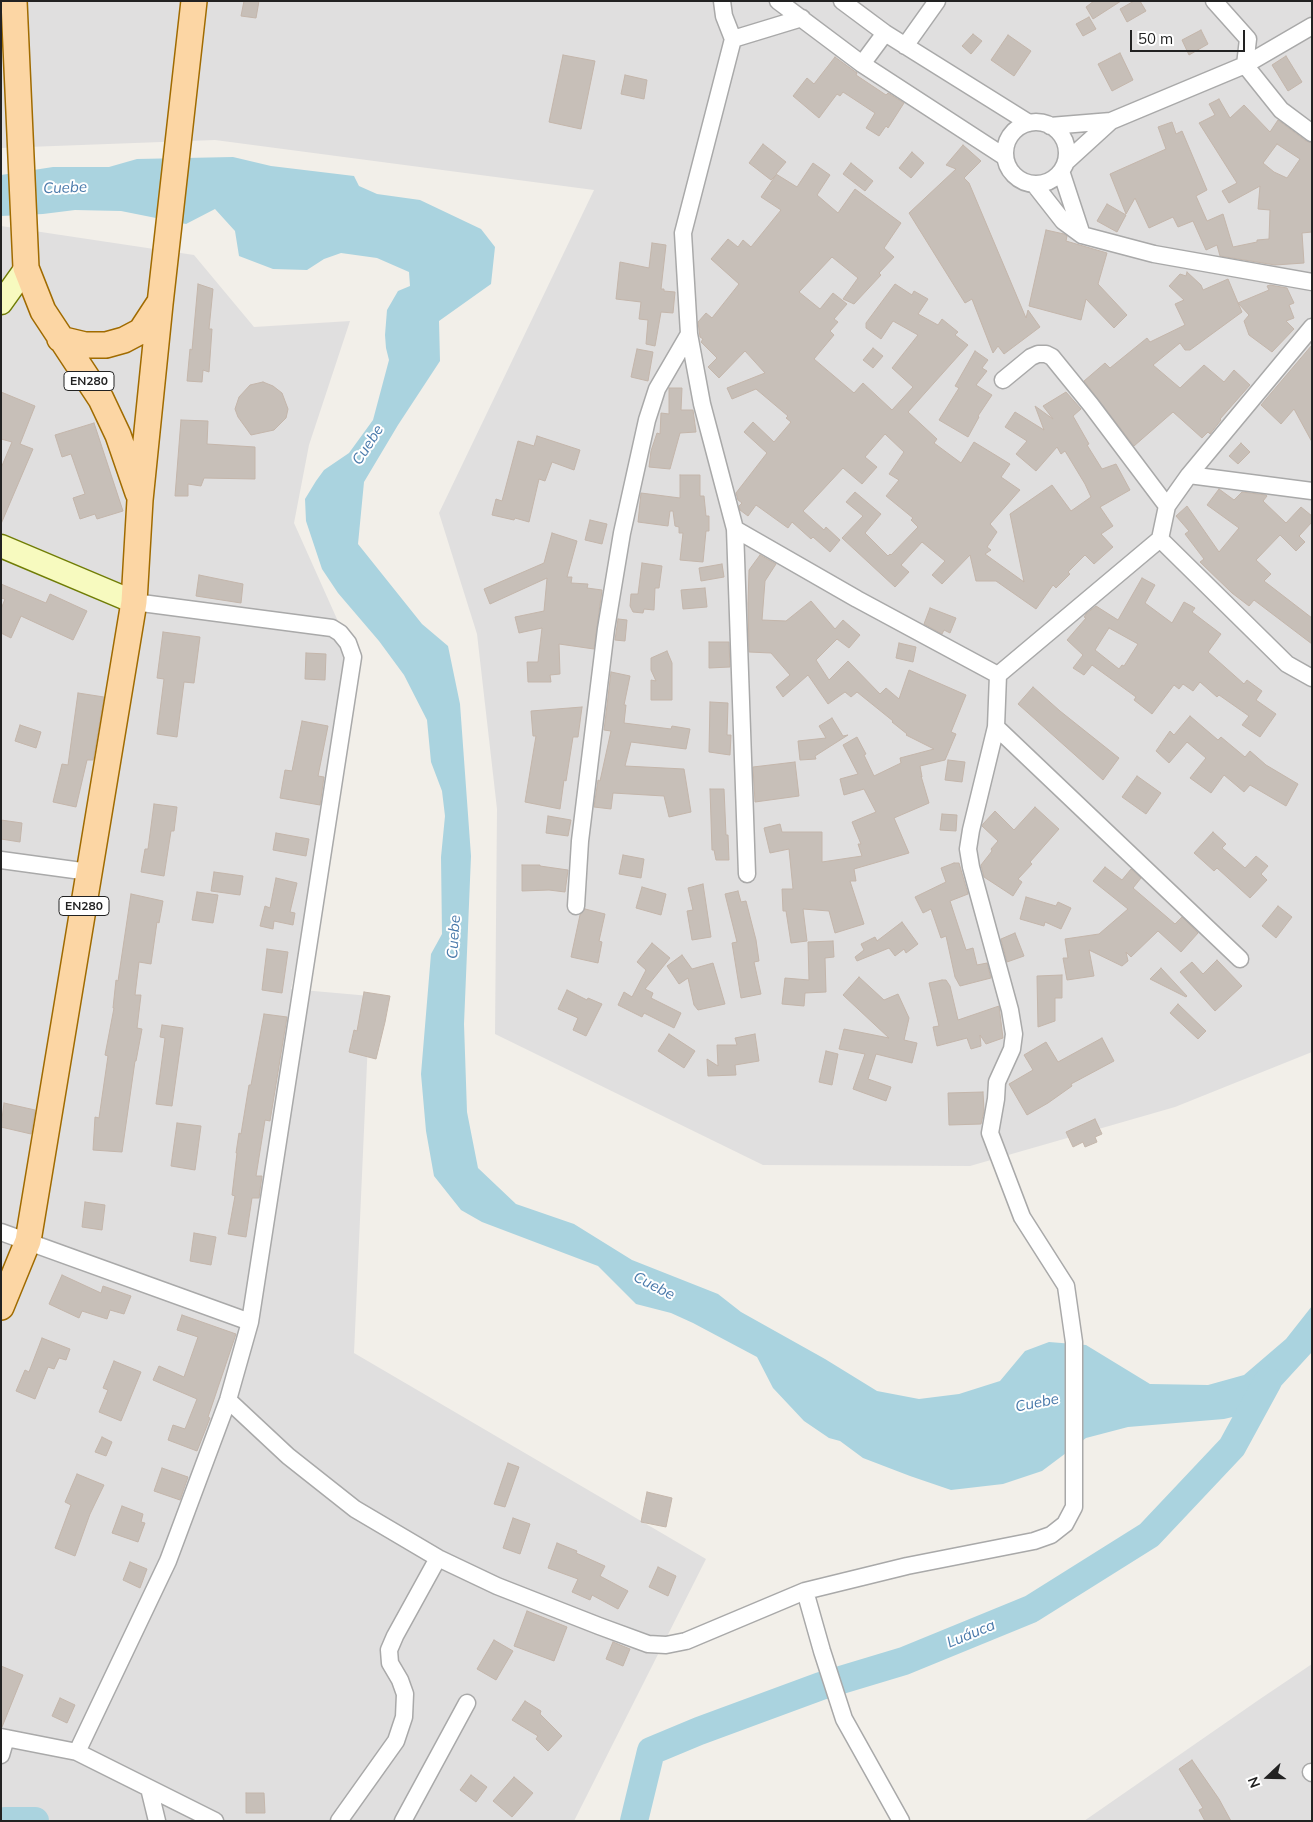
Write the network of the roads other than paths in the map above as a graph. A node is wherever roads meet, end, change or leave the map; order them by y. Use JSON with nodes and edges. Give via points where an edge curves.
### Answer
{"nodes":[{"id":1,"x":14,"y":1,"type":"edge"},
{"id":2,"x":194,"y":1,"type":"edge"},
{"id":3,"x":722,"y":1,"type":"edge"},
{"id":4,"x":778,"y":1,"type":"edge"},
{"id":5,"x":842,"y":1,"type":"edge"},
{"id":6,"x":937,"y":1,"type":"edge"},
{"id":7,"x":1214,"y":1,"type":"edge"},
{"id":8,"x":802,"y":18,"type":"junction"},
{"id":9,"x":1312,"y":26,"type":"edge"},
{"id":10,"x":886,"y":33,"type":"junction"},
{"id":11,"x":733,"y":38,"type":"junction"},
{"id":12,"x":905,"y":46,"type":"junction"},
{"id":13,"x":862,"y":64,"type":"junction"},
{"id":14,"x":1245,"y":65,"type":"junction"},
{"id":15,"x":1111,"y":120,"type":"junction"},
{"id":16,"x":1029,"y":123,"type":"junction"},
{"id":17,"x":1050,"y":126,"type":"junction"},
{"id":18,"x":1312,"y":133,"type":"edge"},
{"id":19,"x":1005,"y":158,"type":"junction"},
{"id":20,"x":1063,"y":166,"type":"junction"},
{"id":21,"x":1034,"y":184,"type":"junction"},
{"id":22,"x":1082,"y":234,"type":"junction"},
{"id":23,"x":26,"y":268,"type":"junction"},
{"id":24,"x":1312,"y":282,"type":"edge"},
{"id":25,"x":1,"y":303,"type":"edge"},
{"id":26,"x":160,"y":304,"type":"junction"},
{"id":27,"x":1312,"y":327,"type":"edge"},
{"id":28,"x":689,"y":334,"type":"junction"},
{"id":29,"x":60,"y":339,"type":"junction"},
{"id":30,"x":1003,"y":380,"type":"dead end"},
{"id":31,"x":1189,"y":474,"type":"junction"},
{"id":32,"x":1312,"y":491,"type":"edge"},
{"id":33,"x":140,"y":500,"type":"junction"},
{"id":34,"x":1167,"y":506,"type":"junction"},
{"id":35,"x":735,"y":529,"type":"junction"},
{"id":36,"x":1160,"y":539,"type":"junction"},
{"id":37,"x":1,"y":546,"type":"edge"},
{"id":38,"x":134,"y":602,"type":"junction"},
{"id":39,"x":998,"y":675,"type":"junction"},
{"id":40,"x":1312,"y":678,"type":"edge"},
{"id":41,"x":996,"y":727,"type":"junction"},
{"id":42,"x":1,"y":860,"type":"edge"},
{"id":43,"x":89,"y":872,"type":"junction"},
{"id":44,"x":747,"y":874,"type":"dead end"},
{"id":45,"x":576,"y":906,"type":"dead end"},
{"id":46,"x":1240,"y":959,"type":"dead end"},
{"id":47,"x":1,"y":1232,"type":"edge"},
{"id":48,"x":28,"y":1241,"type":"junction"},
{"id":49,"x":1,"y":1307,"type":"edge"},
{"id":50,"x":250,"y":1322,"type":"junction"},
{"id":51,"x":228,"y":1400,"type":"junction"},
{"id":52,"x":438,"y":1558,"type":"junction"},
{"id":53,"x":805,"y":1592,"type":"junction"},
{"id":54,"x":467,"y":1703,"type":"dead end"},
{"id":55,"x":4,"y":1737,"type":"edge"},
{"id":56,"x":76,"y":1752,"type":"junction"},
{"id":57,"x":1,"y":1755,"type":"edge"},
{"id":58,"x":149,"y":1788,"type":"junction"},
{"id":59,"x":158,"y":1821,"type":"edge"},
{"id":60,"x":215,"y":1821,"type":"edge"},
{"id":61,"x":339,"y":1821,"type":"edge"},
{"id":62,"x":403,"y":1821,"type":"edge"},
{"id":63,"x":901,"y":1821,"type":"edge"}],
"edges":[{"from":1,"to":23,"type":"main road","number":"EN280"},
{"from":2,"to":26,"type":"main road","number":"EN280"},
{"from":3,"to":11,"type":"street"},
{"from":4,"to":8,"type":"street"},
{"from":5,"to":10,"type":"street"},
{"from":6,"to":12,"type":"street"},
{"from":7,"to":14,"type":"street","via":[[1248,39]]},
{"from":8,"to":11,"type":"street"},
{"from":8,"to":13,"type":"street"},
{"from":9,"to":14,"type":"street"},
{"from":10,"to":12,"type":"street"},
{"from":10,"to":13,"type":"street"},
{"from":11,"to":28,"type":"street","via":[[683,233]]},
{"from":12,"to":16,"type":"street"},
{"from":13,"to":19,"type":"street"},
{"from":14,"to":15,"type":"street"},
{"from":14,"to":18,"type":"street","via":[[1281,110]]},
{"from":15,"to":17,"type":"street"},
{"from":15,"to":20,"type":"street"},
{"from":16,"to":17,"type":"street"},
{"from":16,"to":19,"type":"street","via":[[1011,136]]},
{"from":17,"to":20,"type":"street","via":[[1064,141],[1067,151]]},
{"from":19,"to":21,"type":"street","via":[[1015,176]]},
{"from":20,"to":21,"type":"street","via":[[1054,179]]},
{"from":20,"to":22,"type":"street"},
{"from":21,"to":22,"type":"street","via":[[1063,220]]},
{"from":22,"to":24,"type":"street","via":[[1154,254]]},
{"from":23,"to":25,"type":"main road"},
{"from":23,"to":29,"type":"main road","number":"EN280","via":[[43,311]]},
{"from":26,"to":29,"type":"main road","via":[[141,331],[124,340],[106,345],[85,345]]},
{"from":26,"to":33,"type":"main road","number":"EN280"},
{"from":27,"to":31,"type":"street"},
{"from":28,"to":35,"type":"street","via":[[702,404]]},
{"from":28,"to":45,"type":"street","via":[[657,389],[622,533],[606,629],[580,841]]},
{"from":29,"to":33,"type":"main road","number":"EN280","via":[[101,398],[118,435]]},
{"from":30,"to":34,"type":"street","via":[[1031,357],[1046,354],[1052,357]]},
{"from":31,"to":32,"type":"street"},
{"from":31,"to":34,"type":"street"},
{"from":33,"to":38,"type":"main road","number":"EN280"},
{"from":34,"to":36,"type":"street"},
{"from":35,"to":39,"type":"street"},
{"from":35,"to":44,"type":"street"},
{"from":36,"to":39,"type":"street"},
{"from":36,"to":40,"type":"street","via":[[1287,664]]},
{"from":37,"to":38,"type":"main road"},
{"from":38,"to":43,"type":"main road","number":"EN280"},
{"from":38,"to":50,"type":"street","via":[[332,628],[348,643],[353,657]]},
{"from":39,"to":41,"type":"street"},
{"from":41,"to":46,"type":"street"},
{"from":41,"to":53,"type":"street","via":[[968,849],[1014,1034],[1012,1049],[998,1082],[990,1133],[1022,1218],[1066,1286],[1074,1342],[1074,1507],[1065,1524],[1051,1535],[1034,1541],[907,1566]]},
{"from":42,"to":43,"type":"street"},
{"from":43,"to":48,"type":"main road","number":"EN280"},
{"from":47,"to":48,"type":"street"},
{"from":48,"to":49,"type":"main road","number":"EN280"},
{"from":48,"to":50,"type":"street"},
{"from":50,"to":51,"type":"street"},
{"from":51,"to":52,"type":"street","via":[[288,1456],[355,1508]]},
{"from":51,"to":56,"type":"street","via":[[168,1561]]},
{"from":52,"to":53,"type":"street","via":[[497,1586],[648,1644],[686,1642]]},
{"from":52,"to":61,"type":"street","via":[[389,1650],[390,1663],[405,1694],[404,1718],[396,1741]]},
{"from":53,"to":63,"type":"street","via":[[844,1719]]},
{"from":54,"to":62,"type":"street"},
{"from":55,"to":56,"type":"street"},
{"from":55,"to":57,"type":"street"},
{"from":56,"to":58,"type":"street"},
{"from":58,"to":59,"type":"street"},
{"from":58,"to":60,"type":"street"}]}
